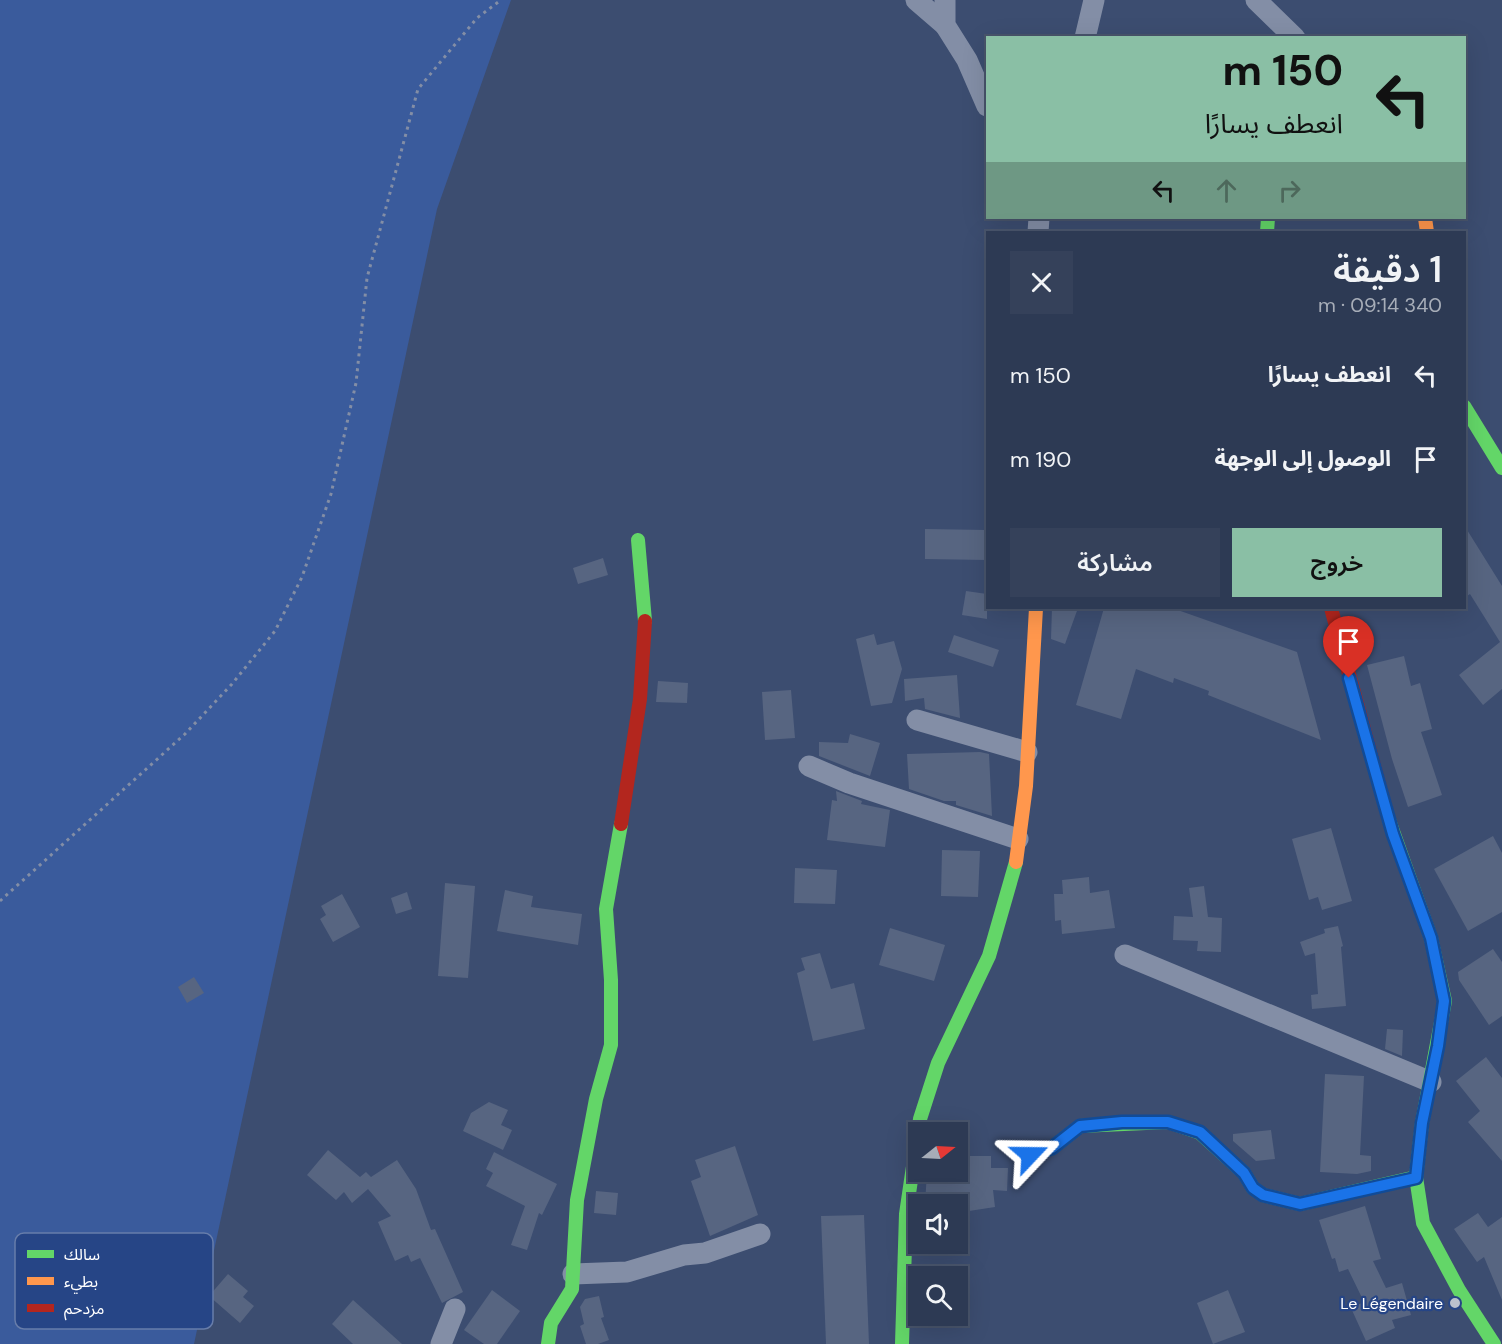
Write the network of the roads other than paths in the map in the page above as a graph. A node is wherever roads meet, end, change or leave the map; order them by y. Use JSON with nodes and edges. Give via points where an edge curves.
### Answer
{"nodes":[{"id":1,"x":916,"y":0,"type":"edge"},
{"id":2,"x":945,"y":0,"type":"edge"},
{"id":3,"x":1094,"y":0,"type":"edge"},
{"id":4,"x":1256,"y":0,"type":"edge"},
{"id":5,"x":945,"y":25,"type":"junction"},
{"id":6,"x":1085,"y":36,"type":"edge"},
{"id":7,"x":1293,"y":36,"type":"edge"},
{"id":8,"x":986,"y":104,"type":"edge"},
{"id":9,"x":1466,"y":409,"type":"edge"},
{"id":10,"x":1502,"y":468,"type":"edge"},
{"id":11,"x":638,"y":540,"type":"dead end"},
{"id":12,"x":1036,"y":609,"type":"edge"},
{"id":13,"x":1330,"y":609,"type":"edge"},
{"id":14,"x":917,"y":720,"type":"dead end"},
{"id":15,"x":1027,"y":752,"type":"junction"},
{"id":16,"x":809,"y":766,"type":"dead end"},
{"id":17,"x":1018,"y":839,"type":"junction"},
{"id":18,"x":1125,"y":955,"type":"dead end"},
{"id":19,"x":1431,"y":1082,"type":"junction"},
{"id":20,"x":1030,"y":1155,"type":"dead end"},
{"id":21,"x":1416,"y":1178,"type":"junction"},
{"id":22,"x":760,"y":1234,"type":"dead end"},
{"id":23,"x":573,"y":1274,"type":"junction"},
{"id":24,"x":456,"y":1309,"type":"dead end"},
{"id":25,"x":441,"y":1344,"type":"edge"},
{"id":26,"x":548,"y":1344,"type":"edge"},
{"id":27,"x":902,"y":1344,"type":"edge"},
{"id":28,"x":1494,"y":1344,"type":"edge"}],
"edges":[{"from":1,"to":5,"type":"street"},
{"from":2,"to":5,"type":"street"},
{"from":3,"to":6,"type":"street"},
{"from":4,"to":7,"type":"street"},
{"from":5,"to":8,"type":"street","via":[[967,60]]},
{"from":9,"to":10,"type":"street"},
{"from":11,"to":23,"type":"street","via":[[645,627],[640,699],[606,909],[611,1045],[596,1100],[578,1200]]},
{"from":12,"to":15,"type":"street"},
{"from":13,"to":19,"type":"street","via":[[1393,834],[1431,938],[1444,1001]]},
{"from":14,"to":15,"type":"street"},
{"from":15,"to":17,"type":"street"},
{"from":16,"to":17,"type":"street"},
{"from":17,"to":27,"type":"street","via":[[998,932],[972,995],[948,1038],[925,1100],[913,1154],[907,1212]]},
{"from":18,"to":19,"type":"street"},
{"from":19,"to":21,"type":"street"},
{"from":20,"to":21,"type":"street","via":[[1052,1148],[1080,1126],[1168,1122],[1200,1132],[1244,1173],[1258,1192],[1300,1204]]},
{"from":21,"to":28,"type":"street","via":[[1423,1224]]},
{"from":22,"to":23,"type":"street","via":[[705,1253],[684,1255],[627,1272]]},
{"from":23,"to":26,"type":"street","via":[[572,1288],[551,1323]]},
{"from":24,"to":25,"type":"street"}]}
